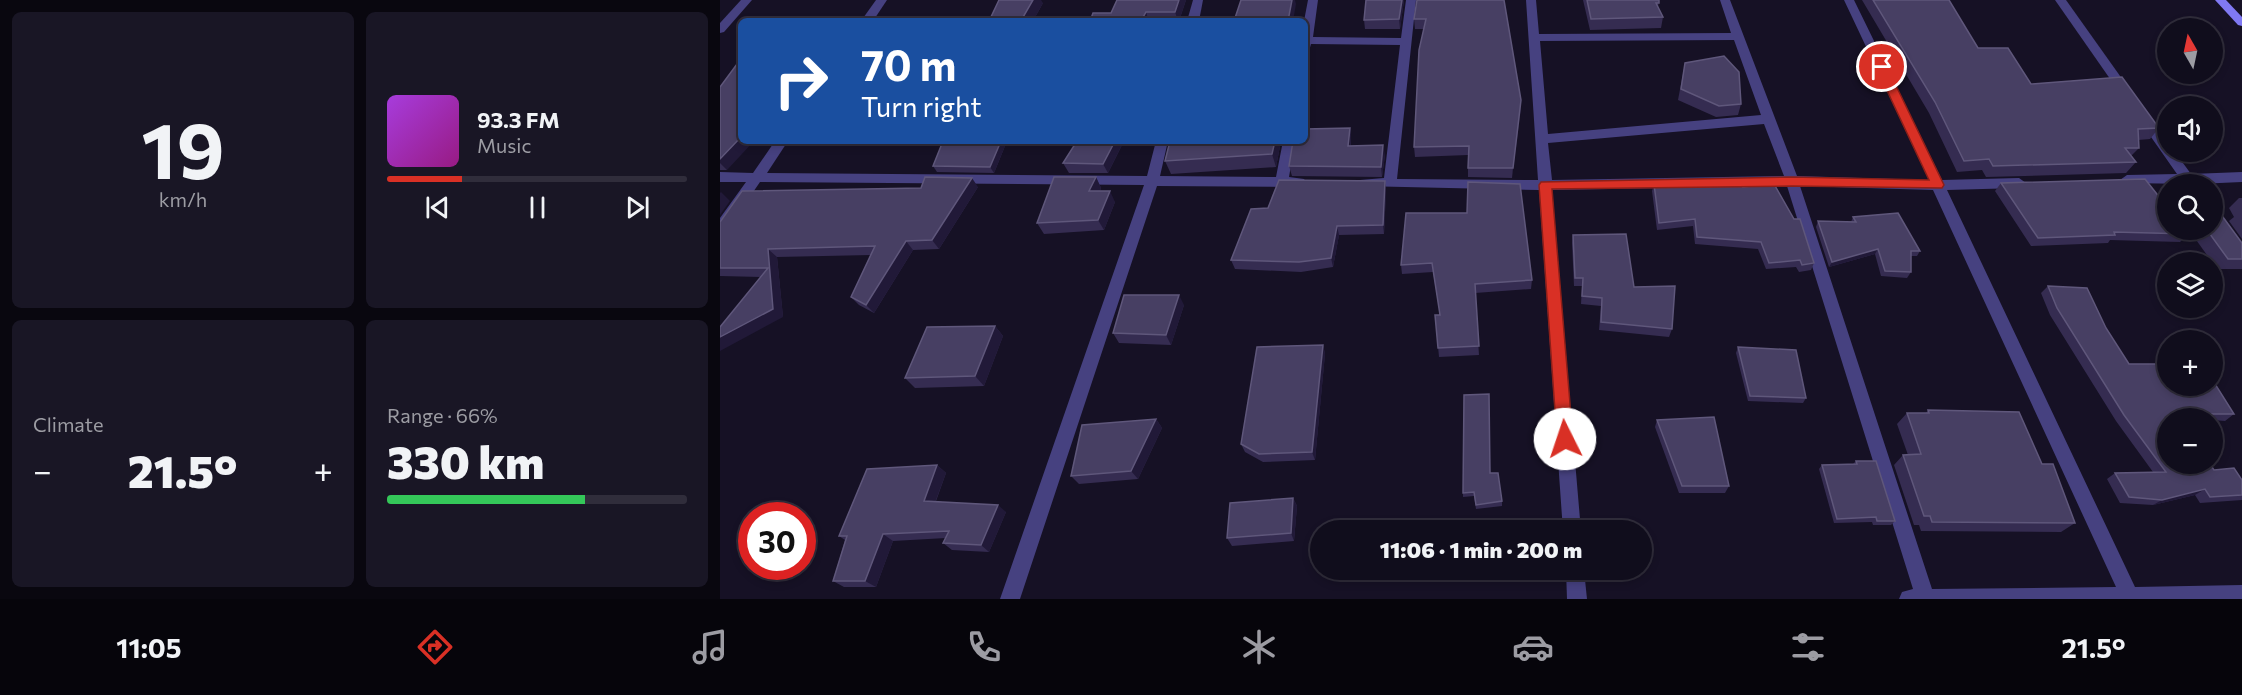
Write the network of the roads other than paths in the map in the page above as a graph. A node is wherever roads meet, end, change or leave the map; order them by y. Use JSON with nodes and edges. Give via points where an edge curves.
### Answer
{"nodes":[{"id":1,"x":747,"y":0,"type":"edge"},
{"id":2,"x":882,"y":0,"type":"edge"},
{"id":3,"x":1198,"y":0,"type":"edge"},
{"id":4,"x":1313,"y":0,"type":"edge"},
{"id":5,"x":1411,"y":0,"type":"edge"},
{"id":6,"x":1531,"y":0,"type":"edge"},
{"id":7,"x":1725,"y":0,"type":"edge"},
{"id":8,"x":1849,"y":0,"type":"edge"},
{"id":9,"x":2060,"y":0,"type":"edge"},
{"id":10,"x":2220,"y":0,"type":"edge"},
{"id":11,"x":869,"y":18,"type":"edge"},
{"id":12,"x":1193,"y":18,"type":"edge"},
{"id":13,"x":2242,"y":23,"type":"edge"},
{"id":14,"x":720,"y":30,"type":"edge"},
{"id":15,"x":1308,"y":31,"type":"edge"},
{"id":16,"x":1738,"y":36,"type":"junction"},
{"id":17,"x":1534,"y":38,"type":"junction"},
{"id":18,"x":1406,"y":42,"type":"junction"},
{"id":19,"x":1308,"y":44,"type":"edge"},
{"id":20,"x":1769,"y":120,"type":"junction"},
{"id":21,"x":2157,"y":136,"type":"edge"},
{"id":22,"x":1542,"y":139,"type":"junction"},
{"id":23,"x":780,"y":144,"type":"edge"},
{"id":24,"x":1161,"y":144,"type":"edge"},
{"id":25,"x":1288,"y":144,"type":"edge"},
{"id":26,"x":757,"y":176,"type":"junction"},
{"id":27,"x":720,"y":177,"type":"edge"},
{"id":28,"x":2242,"y":177,"type":"edge"},
{"id":29,"x":2223,"y":179,"type":"edge"},
{"id":30,"x":2115,"y":180,"type":"edge"},
{"id":31,"x":1152,"y":181,"type":"junction"},
{"id":32,"x":1792,"y":181,"type":"junction"},
{"id":33,"x":2157,"y":181,"type":"edge"},
{"id":34,"x":1282,"y":182,"type":"junction"},
{"id":35,"x":1318,"y":182,"type":"edge"},
{"id":36,"x":1354,"y":183,"type":"edge"},
{"id":37,"x":1390,"y":183,"type":"junction"},
{"id":38,"x":2032,"y":183,"type":"edge"},
{"id":39,"x":1545,"y":185,"type":"junction"},
{"id":40,"x":1938,"y":185,"type":"junction"},
{"id":41,"x":720,"y":229,"type":"edge"},
{"id":42,"x":1571,"y":520,"type":"edge"},
{"id":43,"x":1576,"y":580,"type":"edge"},
{"id":44,"x":2242,"y":595,"type":"edge"},
{"id":45,"x":2130,"y":597,"type":"edge"},
{"id":46,"x":1010,"y":599,"type":"edge"},
{"id":47,"x":1577,"y":599,"type":"edge"},
{"id":48,"x":1909,"y":599,"type":"edge"},
{"id":49,"x":1926,"y":599,"type":"edge"}],
"edges":[{"from":1,"to":14,"type":"street"},
{"from":2,"to":11,"type":"street"},
{"from":3,"to":12,"type":"street"},
{"from":4,"to":15,"type":"street"},
{"from":5,"to":18,"type":"street"},
{"from":6,"to":17,"type":"street"},
{"from":7,"to":16,"type":"street"},
{"from":8,"to":40,"type":"street"},
{"from":9,"to":21,"type":"street"},
{"from":10,"to":13,"type":"street"},
{"from":16,"to":17,"type":"street"},
{"from":16,"to":20,"type":"street"},
{"from":17,"to":22,"type":"street"},
{"from":18,"to":19,"type":"street"},
{"from":18,"to":37,"type":"street"},
{"from":20,"to":22,"type":"street"},
{"from":20,"to":32,"type":"street"},
{"from":22,"to":39,"type":"street"},
{"from":23,"to":26,"type":"street"},
{"from":24,"to":31,"type":"street"},
{"from":25,"to":34,"type":"street"},
{"from":26,"to":27,"type":"street"},
{"from":26,"to":31,"type":"street"},
{"from":26,"to":41,"type":"street"},
{"from":28,"to":29,"type":"street"},
{"from":30,"to":33,"type":"street"},
{"from":31,"to":34,"type":"street"},
{"from":31,"to":46,"type":"street"},
{"from":32,"to":39,"type":"street"},
{"from":32,"to":40,"type":"street"},
{"from":32,"to":49,"type":"street"},
{"from":34,"to":35,"type":"street"},
{"from":36,"to":37,"type":"street"},
{"from":37,"to":39,"type":"street"},
{"from":38,"to":40,"type":"street"},
{"from":39,"to":42,"type":"street"},
{"from":40,"to":45,"type":"street"},
{"from":43,"to":47,"type":"street"},
{"from":44,"to":45,"type":"street"},
{"from":45,"to":49,"type":"street"},
{"from":48,"to":49,"type":"street"}]}
